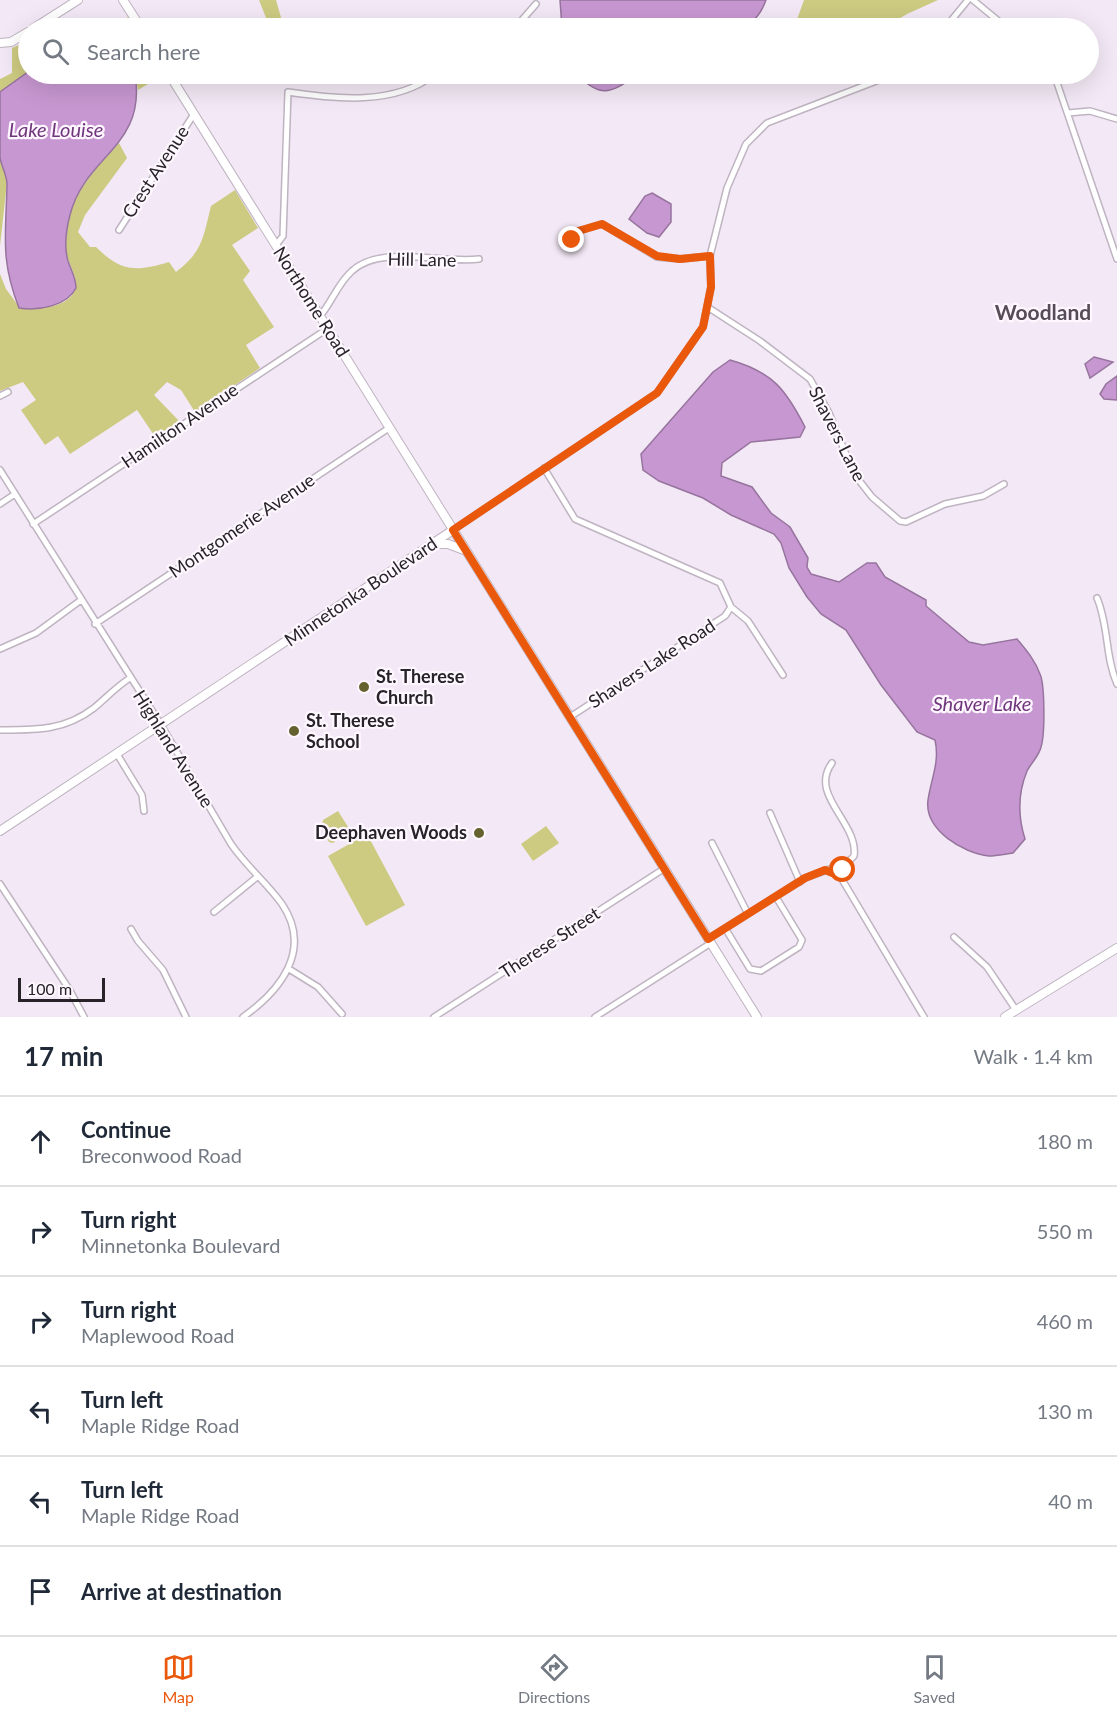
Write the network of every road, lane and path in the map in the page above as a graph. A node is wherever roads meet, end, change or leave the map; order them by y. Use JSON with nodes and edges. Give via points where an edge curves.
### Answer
{"nodes":[{"id":1,"x":78,"y":0,"type":"edge"},
{"id":2,"x":123,"y":0,"type":"edge"},
{"id":3,"x":968,"y":0,"type":"edge"},
{"id":4,"x":973,"y":0,"type":"edge"},
{"id":5,"x":536,"y":4,"type":"dead end"},
{"id":6,"x":50,"y":18,"type":"edge"},
{"id":7,"x":135,"y":18,"type":"edge"},
{"id":8,"x":523,"y":18,"type":"edge"},
{"id":9,"x":953,"y":18,"type":"edge"},
{"id":10,"x":995,"y":18,"type":"edge"},
{"id":11,"x":18,"y":38,"type":"edge"},
{"id":12,"x":0,"y":43,"type":"edge"},
{"id":13,"x":175,"y":84,"type":"edge"},
{"id":14,"x":418,"y":84,"type":"edge"},
{"id":15,"x":869,"y":84,"type":"edge"},
{"id":16,"x":1058,"y":84,"type":"edge"},
{"id":17,"x":1068,"y":113,"type":"junction"},
{"id":18,"x":194,"y":114,"type":"junction"},
{"id":19,"x":1117,"y":119,"type":"edge"},
{"id":20,"x":119,"y":230,"type":"dead end"},
{"id":21,"x":572,"y":240,"type":"dead end"},
{"id":22,"x":276,"y":245,"type":"junction"},
{"id":23,"x":710,"y":256,"type":"junction"},
{"id":24,"x":1117,"y":258,"type":"edge"},
{"id":25,"x":478,"y":259,"type":"dead end"},
{"id":26,"x":708,"y":308,"type":"junction"},
{"id":27,"x":320,"y":316,"type":"junction"},
{"id":28,"x":327,"y":329,"type":"junction"},
{"id":29,"x":8,"y":392,"type":"dead end"},
{"id":30,"x":0,"y":396,"type":"edge"},
{"id":31,"x":389,"y":428,"type":"junction"},
{"id":32,"x":544,"y":468,"type":"junction"},
{"id":33,"x":0,"y":470,"type":"edge"},
{"id":34,"x":1004,"y":484,"type":"dead end"},
{"id":35,"x":15,"y":494,"type":"junction"},
{"id":36,"x":0,"y":504,"type":"edge"},
{"id":37,"x":33,"y":524,"type":"junction"},
{"id":38,"x":453,"y":530,"type":"junction"},
{"id":39,"x":433,"y":544,"type":"junction"},
{"id":40,"x":466,"y":550,"type":"junction"},
{"id":41,"x":1096,"y":598,"type":"dead end"},
{"id":42,"x":81,"y":600,"type":"junction"},
{"id":43,"x":731,"y":607,"type":"junction"},
{"id":44,"x":95,"y":624,"type":"junction"},
{"id":45,"x":0,"y":649,"type":"edge"},
{"id":46,"x":783,"y":675,"type":"dead end"},
{"id":47,"x":130,"y":678,"type":"junction"},
{"id":48,"x":1117,"y":684,"type":"edge"},
{"id":49,"x":570,"y":717,"type":"junction"},
{"id":50,"x":161,"y":725,"type":"junction"},
{"id":51,"x":0,"y":730,"type":"edge"},
{"id":52,"x":117,"y":754,"type":"junction"},
{"id":53,"x":832,"y":763,"type":"dead end"},
{"id":54,"x":144,"y":811,"type":"dead end"},
{"id":55,"x":770,"y":813,"type":"dead end"},
{"id":56,"x":0,"y":820,"type":"edge"},
{"id":57,"x":3,"y":829,"type":"edge"},
{"id":58,"x":712,"y":843,"type":"dead end"},
{"id":59,"x":847,"y":863,"type":"junction"},
{"id":60,"x":665,"y":868,"type":"junction"},
{"id":61,"x":825,"y":870,"type":"junction"},
{"id":62,"x":840,"y":876,"type":"junction"},
{"id":63,"x":257,"y":877,"type":"junction"},
{"id":64,"x":800,"y":882,"type":"junction"},
{"id":65,"x":0,"y":885,"type":"edge"},
{"id":66,"x":776,"y":897,"type":"junction"},
{"id":67,"x":214,"y":912,"type":"dead end"},
{"id":68,"x":748,"y":914,"type":"junction"},
{"id":69,"x":131,"y":928,"type":"dead end"},
{"id":70,"x":725,"y":928,"type":"junction"},
{"id":71,"x":954,"y":937,"type":"dead end"},
{"id":72,"x":709,"y":941,"type":"junction"},
{"id":73,"x":1117,"y":948,"type":"edge"},
{"id":74,"x":289,"y":969,"type":"junction"},
{"id":75,"x":1016,"y":1010,"type":"junction"},
{"id":76,"x":342,"y":1014,"type":"dead end"},
{"id":77,"x":84,"y":1017,"type":"edge"},
{"id":78,"x":186,"y":1017,"type":"edge"},
{"id":79,"x":243,"y":1017,"type":"edge"},
{"id":80,"x":434,"y":1017,"type":"edge"},
{"id":81,"x":595,"y":1017,"type":"edge"},
{"id":82,"x":757,"y":1017,"type":"edge"},
{"id":83,"x":924,"y":1017,"type":"edge"},
{"id":84,"x":1005,"y":1017,"type":"edge"}],
"edges":[{"from":1,"to":6,"type":"street"},
{"from":2,"to":7,"type":"street"},
{"from":3,"to":9,"type":"street"},
{"from":4,"to":10,"type":"street"},
{"from":5,"to":8,"type":"street"},
{"from":11,"to":12,"type":"street"},
{"from":13,"to":18,"type":"street","name":"Northome Road"},
{"from":14,"to":22,"type":"street","via":[[373,96],[288,92],[283,236]]},
{"from":15,"to":23,"type":"street","via":[[767,123],[758,130],[734,169]]},
{"from":16,"to":17,"type":"street"},
{"from":17,"to":19,"type":"street","via":[[1090,111]]},
{"from":17,"to":24,"type":"street"},
{"from":18,"to":20,"type":"street","name":"Crest Avenue"},
{"from":18,"to":22,"type":"street","name":"Northome Road"},
{"from":21,"to":23,"type":"street","via":[[575,232],[602,224],[657,256]]},
{"from":22,"to":27,"type":"street","name":"Northome Road"},
{"from":23,"to":26,"type":"street"},
{"from":25,"to":27,"type":"street","name":"Hill Lane","via":[[372,260],[345,278]]},
{"from":26,"to":32,"type":"street","via":[[694,344],[657,393]]},
{"from":26,"to":34,"type":"street","name":"Shavers Lane","via":[[810,379],[854,474],[872,497],[900,521],[920,517],[945,504],[983,496]]},
{"from":27,"to":28,"type":"street","name":"Northome Road"},
{"from":28,"to":31,"type":"street","name":"Northome Road"},
{"from":28,"to":37,"type":"street","name":"Hamilton Avenue"},
{"from":29,"to":30,"type":"street"},
{"from":31,"to":38,"type":"street","name":"Northome Road"},
{"from":31,"to":44,"type":"street","name":"Montgomerie Avenue"},
{"from":32,"to":38,"type":"street"},
{"from":32,"to":43,"type":"street","via":[[576,519],[716,579]]},
{"from":33,"to":35,"type":"street","name":"Highland Avenue"},
{"from":35,"to":36,"type":"street"},
{"from":35,"to":37,"type":"street","name":"Highland Avenue"},
{"from":37,"to":42,"type":"street","name":"Highland Avenue"},
{"from":38,"to":39,"type":"street","name":"Minnetonka Boulevard"},
{"from":38,"to":40,"type":"street","name":"Minnetonka Boulevard"},
{"from":39,"to":40,"type":"street"},
{"from":39,"to":50,"type":"street","name":"Minnetonka Boulevard"},
{"from":40,"to":49,"type":"street","name":"Minnetonka Boulevard"},
{"from":41,"to":48,"type":"street","via":[[1104,614]]},
{"from":42,"to":44,"type":"street","name":"Highland Avenue"},
{"from":42,"to":45,"type":"street","via":[[36,633]]},
{"from":43,"to":46,"type":"street","via":[[748,621]]},
{"from":43,"to":49,"type":"street","name":"Shavers Lake Road","via":[[726,616]]},
{"from":44,"to":47,"type":"street","name":"Highland Avenue"},
{"from":47,"to":50,"type":"street","name":"Highland Avenue"},
{"from":47,"to":51,"type":"street","via":[[94,708],[63,725],[44,731]]},
{"from":49,"to":60,"type":"street","name":"Minnetonka Boulevard"},
{"from":50,"to":52,"type":"street","name":"Minnetonka Boulevard"},
{"from":50,"to":63,"type":"street","name":"Highland Avenue","via":[[231,844]]},
{"from":52,"to":54,"type":"street","via":[[142,795]]},
{"from":52,"to":57,"type":"street","name":"Minnetonka Boulevard"},
{"from":53,"to":59,"type":"street","via":[[824,780],[855,852]]},
{"from":55,"to":64,"type":"street"},
{"from":56,"to":57,"type":"street"},
{"from":58,"to":68,"type":"street"},
{"from":59,"to":61,"type":"street"},
{"from":59,"to":62,"type":"street"},
{"from":60,"to":72,"type":"street","name":"Minnetonka Boulevard"},
{"from":60,"to":80,"type":"street","name":"Therese Street"},
{"from":61,"to":62,"type":"street"},
{"from":61,"to":64,"type":"street"},
{"from":62,"to":83,"type":"street"},
{"from":63,"to":67,"type":"street"},
{"from":63,"to":74,"type":"street","name":"Highland Avenue","via":[[277,897],[290,919],[293,945]]},
{"from":64,"to":66,"type":"street"},
{"from":65,"to":77,"type":"street","via":[[52,961]]},
{"from":66,"to":68,"type":"street"},
{"from":66,"to":70,"type":"street","via":[[802,940],[799,947],[761,971],[750,969]]},
{"from":68,"to":70,"type":"street"},
{"from":69,"to":78,"type":"street","via":[[169,980]]},
{"from":70,"to":72,"type":"street"},
{"from":71,"to":75,"type":"street","via":[[987,967]]},
{"from":72,"to":81,"type":"street"},
{"from":72,"to":82,"type":"street","name":"Minnetonka Boulevard"},
{"from":73,"to":75,"type":"main road"},
{"from":74,"to":76,"type":"street","via":[[318,987]]},
{"from":74,"to":79,"type":"street","via":[[276,991]]},
{"from":75,"to":84,"type":"main road"}]}
